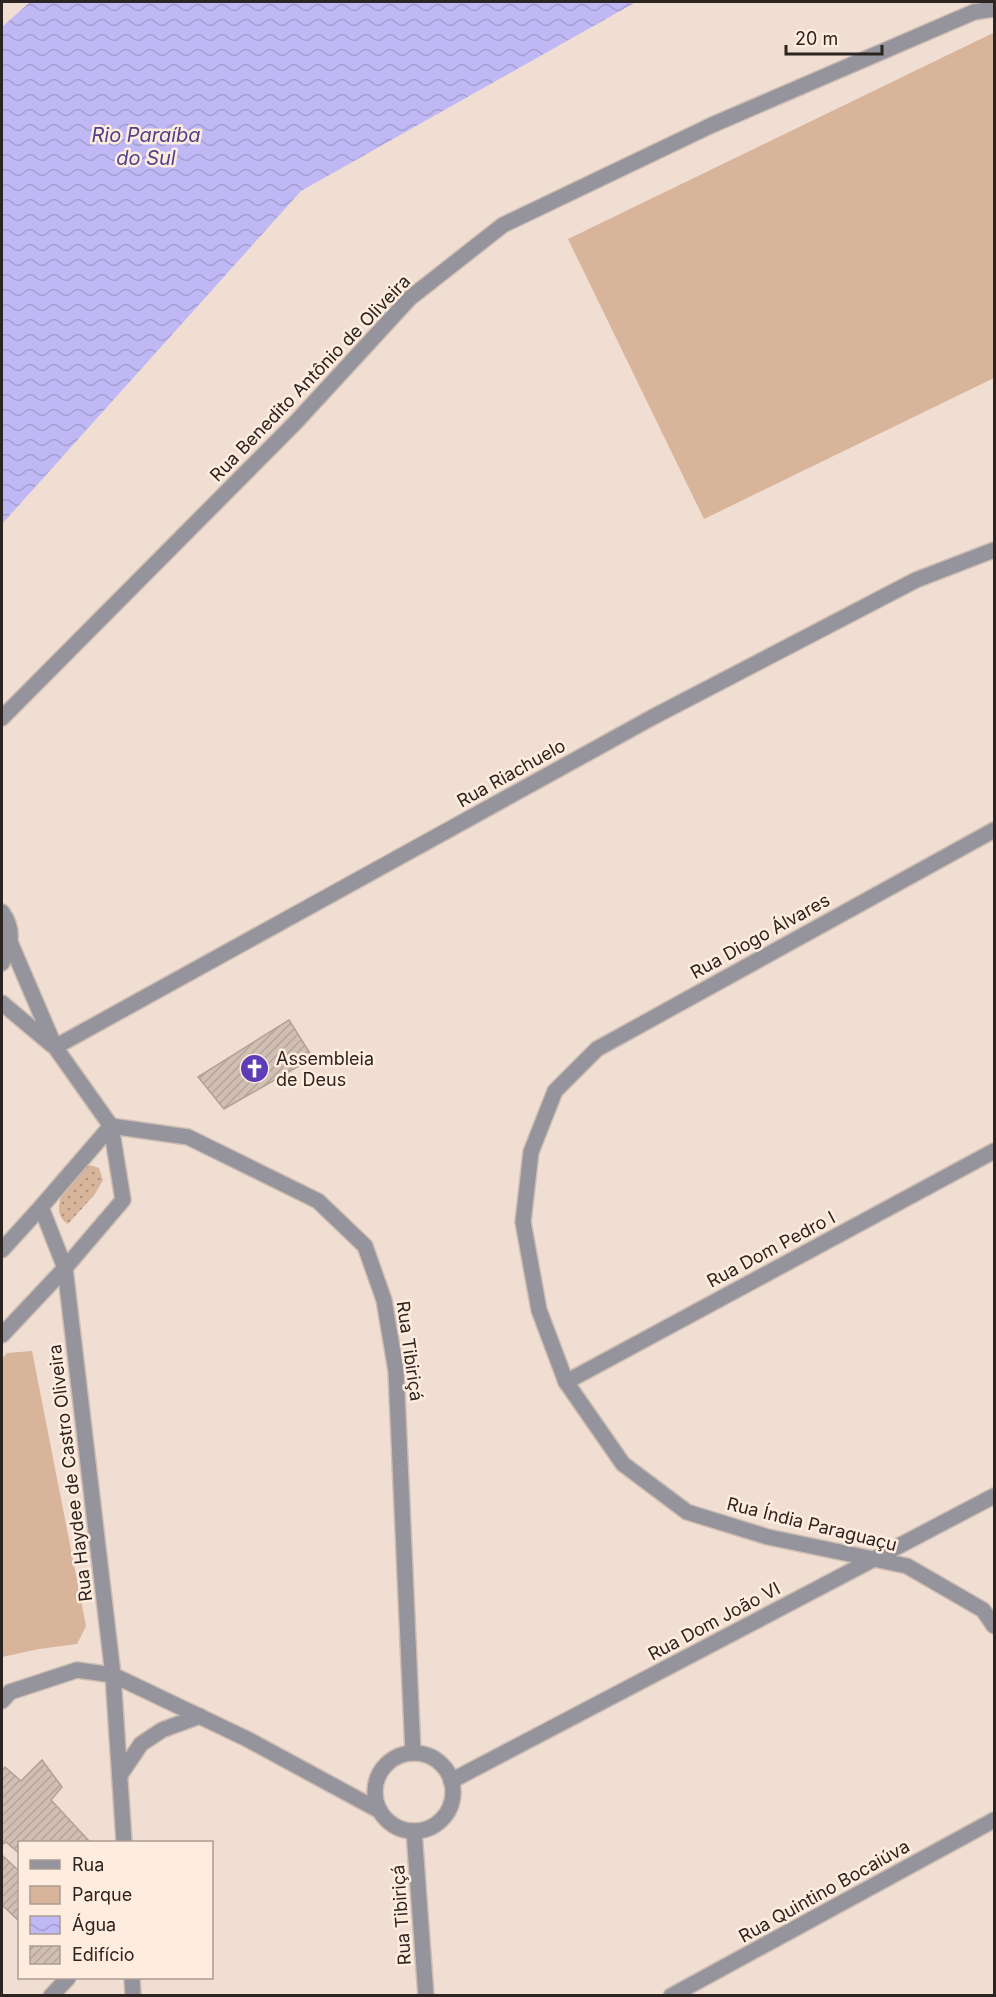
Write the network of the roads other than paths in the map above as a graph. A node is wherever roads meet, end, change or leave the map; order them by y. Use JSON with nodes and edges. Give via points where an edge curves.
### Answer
{"nodes":[{"id":1,"x":994,"y":9,"type":"edge"},
{"id":2,"x":994,"y":550,"type":"edge"},
{"id":3,"x":2,"y":718,"type":"edge"},
{"id":4,"x":994,"y":830,"type":"edge"},
{"id":5,"x":2,"y":912,"type":"edge"},
{"id":6,"x":10,"y":942,"type":"junction"},
{"id":7,"x":2,"y":963,"type":"edge"},
{"id":8,"x":2,"y":1003,"type":"edge"},
{"id":9,"x":55,"y":1047,"type":"junction"},
{"id":10,"x":555,"y":1091,"type":"joint"},
{"id":11,"x":111,"y":1126,"type":"junction"},
{"id":12,"x":994,"y":1151,"type":"edge"},
{"id":13,"x":41,"y":1207,"type":"junction"},
{"id":14,"x":2,"y":1250,"type":"edge"},
{"id":15,"x":65,"y":1268,"type":"junction"},
{"id":16,"x":2,"y":1335,"type":"edge"},
{"id":17,"x":566,"y":1382,"type":"junction"},
{"id":18,"x":994,"y":1496,"type":"edge"},
{"id":19,"x":874,"y":1559,"type":"junction"},
{"id":20,"x":994,"y":1626,"type":"edge"},
{"id":21,"x":113,"y":1674,"type":"junction"},
{"id":22,"x":2,"y":1701,"type":"edge"},
{"id":23,"x":200,"y":1716,"type":"junction"},
{"id":24,"x":413,"y":1753,"type":"junction"},
{"id":25,"x":120,"y":1775,"type":"junction"},
{"id":26,"x":452,"y":1781,"type":"junction"},
{"id":27,"x":380,"y":1811,"type":"junction"},
{"id":28,"x":994,"y":1820,"type":"edge"},
{"id":29,"x":414,"y":1831,"type":"junction"},
{"id":30,"x":124,"y":1841,"type":"edge"},
{"id":31,"x":66,"y":1979,"type":"edge"},
{"id":32,"x":132,"y":1979,"type":"edge"},
{"id":33,"x":51,"y":1995,"type":"edge"},
{"id":34,"x":133,"y":1995,"type":"edge"},
{"id":35,"x":426,"y":1995,"type":"edge"},
{"id":36,"x":671,"y":1995,"type":"edge"}],
"edges":[{"from":1,"to":3,"type":"street","name":"Rua Benedito Antônio de Oliveira","via":[[974,12],[712,125],[503,225],[410,298],[296,422]]},
{"from":2,"to":9,"type":"street","name":"Rua Riachuelo","via":[[916,580],[653,717]]},
{"from":4,"to":10,"type":"street","name":"Rua Diogo Álvares","via":[[597,1049]]},
{"from":5,"to":6,"type":"street","via":[[10,930]]},
{"from":6,"to":7,"type":"street"},
{"from":6,"to":9,"type":"street"},
{"from":8,"to":9,"type":"street"},
{"from":9,"to":11,"type":"street"},
{"from":10,"to":17,"type":"street","name":"Rua Índia Paraguaçu","via":[[531,1152],[523,1222],[539,1310]]},
{"from":11,"to":13,"type":"street"},
{"from":11,"to":15,"type":"street","via":[[123,1200]]},
{"from":11,"to":24,"type":"street","name":"Rua Tibiriçá","via":[[188,1137],[318,1201],[365,1246],[384,1300],[396,1371]]},
{"from":12,"to":17,"type":"street","name":"Rua Dom Pedro I"},
{"from":13,"to":14,"type":"street"},
{"from":13,"to":15,"type":"street","name":"Rua Haydee de Castro Oliveira"},
{"from":15,"to":16,"type":"street"},
{"from":15,"to":21,"type":"street","name":"Rua Haydee de Castro Oliveira"},
{"from":17,"to":19,"type":"street","name":"Rua Índia Paraguaçu","via":[[623,1464],[687,1512],[768,1537]]},
{"from":18,"to":19,"type":"street","name":"Rua Dom João VI"},
{"from":19,"to":20,"type":"street","name":"Rua Índia Paraguaçu","via":[[907,1566],[983,1610]]},
{"from":19,"to":26,"type":"street","name":"Rua Dom João VI"},
{"from":21,"to":22,"type":"street","via":[[77,1670],[10,1692]]},
{"from":21,"to":23,"type":"street"},
{"from":21,"to":25,"type":"street","name":"Rua Haydee de Castro Oliveira"},
{"from":23,"to":25,"type":"street","via":[[162,1730],[141,1744]]},
{"from":23,"to":27,"type":"street"},
{"from":24,"to":26,"type":"street","via":[[437,1760]]},
{"from":24,"to":27,"type":"street","via":[[400,1755],[380,1772],[375,1791]]},
{"from":25,"to":30,"type":"street","name":"Rua Haydee de Castro Oliveira"},
{"from":26,"to":29,"type":"street","via":[[453,1793],[446,1815],[426,1830]]},
{"from":27,"to":29,"type":"street","via":[[394,1826]]},
{"from":28,"to":36,"type":"street","name":"Rua Quintino Bocaiúva"},
{"from":29,"to":35,"type":"street","name":"Rua Tibiriçá"},
{"from":31,"to":33,"type":"street"},
{"from":32,"to":34,"type":"street"}]}
